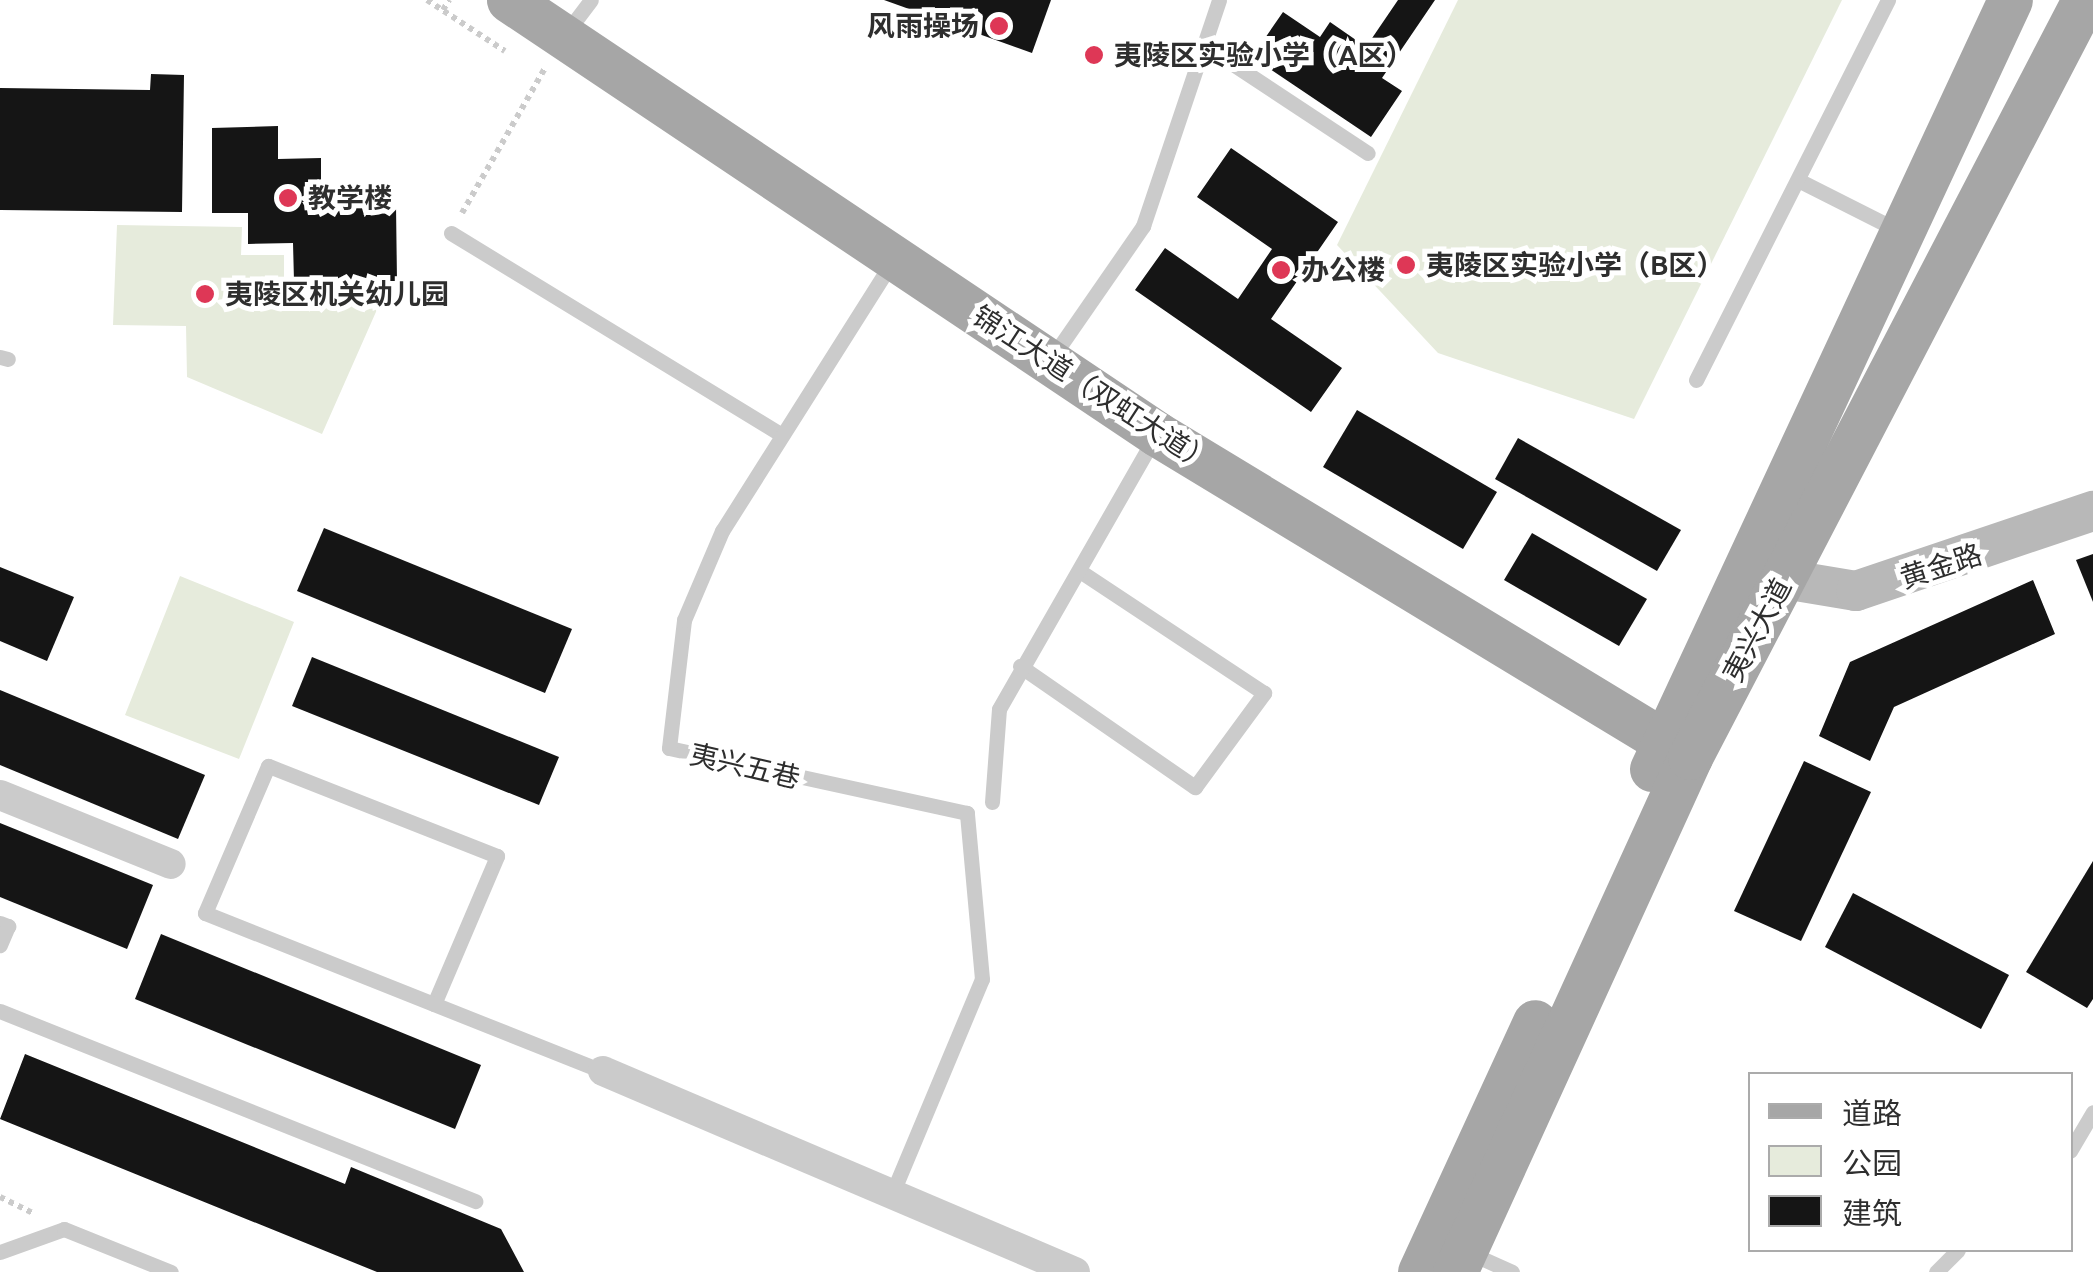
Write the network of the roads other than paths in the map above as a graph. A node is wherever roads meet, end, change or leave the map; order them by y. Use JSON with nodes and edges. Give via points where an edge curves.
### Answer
{"nodes":[{"id":1,"x":509,"y":0,"type":"edge"},
{"id":2,"x":592,"y":0,"type":"edge"},
{"id":3,"x":1219,"y":0,"type":"edge"},
{"id":4,"x":1888,"y":0,"type":"edge"},
{"id":5,"x":2010,"y":0,"type":"edge"},
{"id":6,"x":2084,"y":0,"type":"edge"},
{"id":7,"x":563,"y":36,"type":"junction"},
{"id":8,"x":1204,"y":45,"type":"junction"},
{"id":9,"x":1368,"y":153,"type":"dead end"},
{"id":10,"x":1798,"y":180,"type":"junction"},
{"id":11,"x":1900,"y":232,"type":"junction"},
{"id":12,"x":451,"y":233,"type":"road end"},
{"id":13,"x":894,"y":258,"type":"junction"},
{"id":14,"x":1049,"y":362,"type":"junction"},
{"id":15,"x":1696,"y":380,"type":"dead end"},
{"id":16,"x":780,"y":434,"type":"junction"},
{"id":17,"x":1157,"y":434,"type":"junction"},
{"id":18,"x":2093,"y":511,"type":"edge"},
{"id":19,"x":1080,"y":571,"type":"junction"},
{"id":20,"x":1784,"y":579,"type":"junction"},
{"id":21,"x":1020,"y":666,"type":"junction"},
{"id":22,"x":1677,"y":750,"type":"junction"},
{"id":23,"x":0,"y":795,"type":"edge"},
{"id":24,"x":992,"y":802,"type":"dead end"},
{"id":25,"x":170,"y":864,"type":"dead end"},
{"id":26,"x":0,"y":923,"type":"edge"},
{"id":27,"x":0,"y":945,"type":"edge"},
{"id":28,"x":434,"y":1004,"type":"junction"},
{"id":29,"x":0,"y":1011,"type":"edge"},
{"id":30,"x":603,"y":1071,"type":"joint"},
{"id":31,"x":2093,"y":1112,"type":"edge"},
{"id":32,"x":2073,"y":1146,"type":"edge"},
{"id":33,"x":892,"y":1194,"type":"junction"},
{"id":34,"x":476,"y":1201,"type":"dead end"},
{"id":35,"x":0,"y":1252,"type":"edge"},
{"id":36,"x":1956,"y":1252,"type":"edge"},
{"id":37,"x":1460,"y":1262,"type":"edge"},
{"id":38,"x":172,"y":1272,"type":"edge"},
{"id":39,"x":1075,"y":1272,"type":"edge"},
{"id":40,"x":1420,"y":1272,"type":"edge"},
{"id":41,"x":1512,"y":1272,"type":"edge"},
{"id":42,"x":1936,"y":1272,"type":"edge"}],
"edges":[{"from":1,"to":7,"type":"main road","name":"锦江大道（双虹大道）"},
{"from":2,"to":7,"type":"lane"},
{"from":3,"to":8,"type":"lane"},
{"from":4,"to":10,"type":"lane"},
{"from":5,"to":11,"type":"main road","name":"夷兴大道"},
{"from":6,"to":20,"type":"main road","name":"夷兴大道"},
{"from":7,"to":13,"type":"main road","name":"锦江大道（双虹大道）"},
{"from":8,"to":9,"type":"lane"},
{"from":8,"to":14,"type":"lane","via":[[1143,226]]},
{"from":10,"to":11,"type":"lane"},
{"from":10,"to":15,"type":"lane"},
{"from":11,"to":22,"type":"main road","name":"夷兴大道"},
{"from":12,"to":16,"type":"lane"},
{"from":13,"to":14,"type":"main road","name":"锦江大道（双虹大道）"},
{"from":13,"to":16,"type":"lane","name":"夷兴五巷"},
{"from":14,"to":17,"type":"main road","name":"锦江大道（双虹大道）"},
{"from":16,"to":33,"type":"lane","name":"夷兴五巷","via":[[722,532],[684,620],[668,748],[967,813],[982,980]]},
{"from":17,"to":19,"type":"lane"},
{"from":17,"to":22,"type":"main road","name":"锦江大道（双虹大道）"},
{"from":18,"to":20,"type":"main road","name":"黄金路","via":[[1940,570],[1856,591]]},
{"from":19,"to":21,"type":"lane"},
{"from":19,"to":21,"type":"lane","via":[[1264,693],[1195,786]]},
{"from":20,"to":22,"type":"main road","name":"夷兴大道"},
{"from":21,"to":24,"type":"lane","via":[[998,708]]},
{"from":22,"to":37,"type":"main road","name":"夷兴大道"},
{"from":22,"to":40,"type":"main road","name":"夷兴大道"},
{"from":23,"to":25,"type":"street"},
{"from":26,"to":27,"type":"lane","via":[[8,926]]},
{"from":28,"to":28,"type":"lane","via":[[205,913],[268,766],[497,856]]},
{"from":28,"to":30,"type":"lane"},
{"from":29,"to":34,"type":"lane"},
{"from":30,"to":33,"type":"street"},
{"from":31,"to":32,"type":"lane"},
{"from":33,"to":39,"type":"street"},
{"from":35,"to":38,"type":"lane","via":[[64,1229]]},
{"from":36,"to":42,"type":"lane"},
{"from":37,"to":41,"type":"lane"}]}
